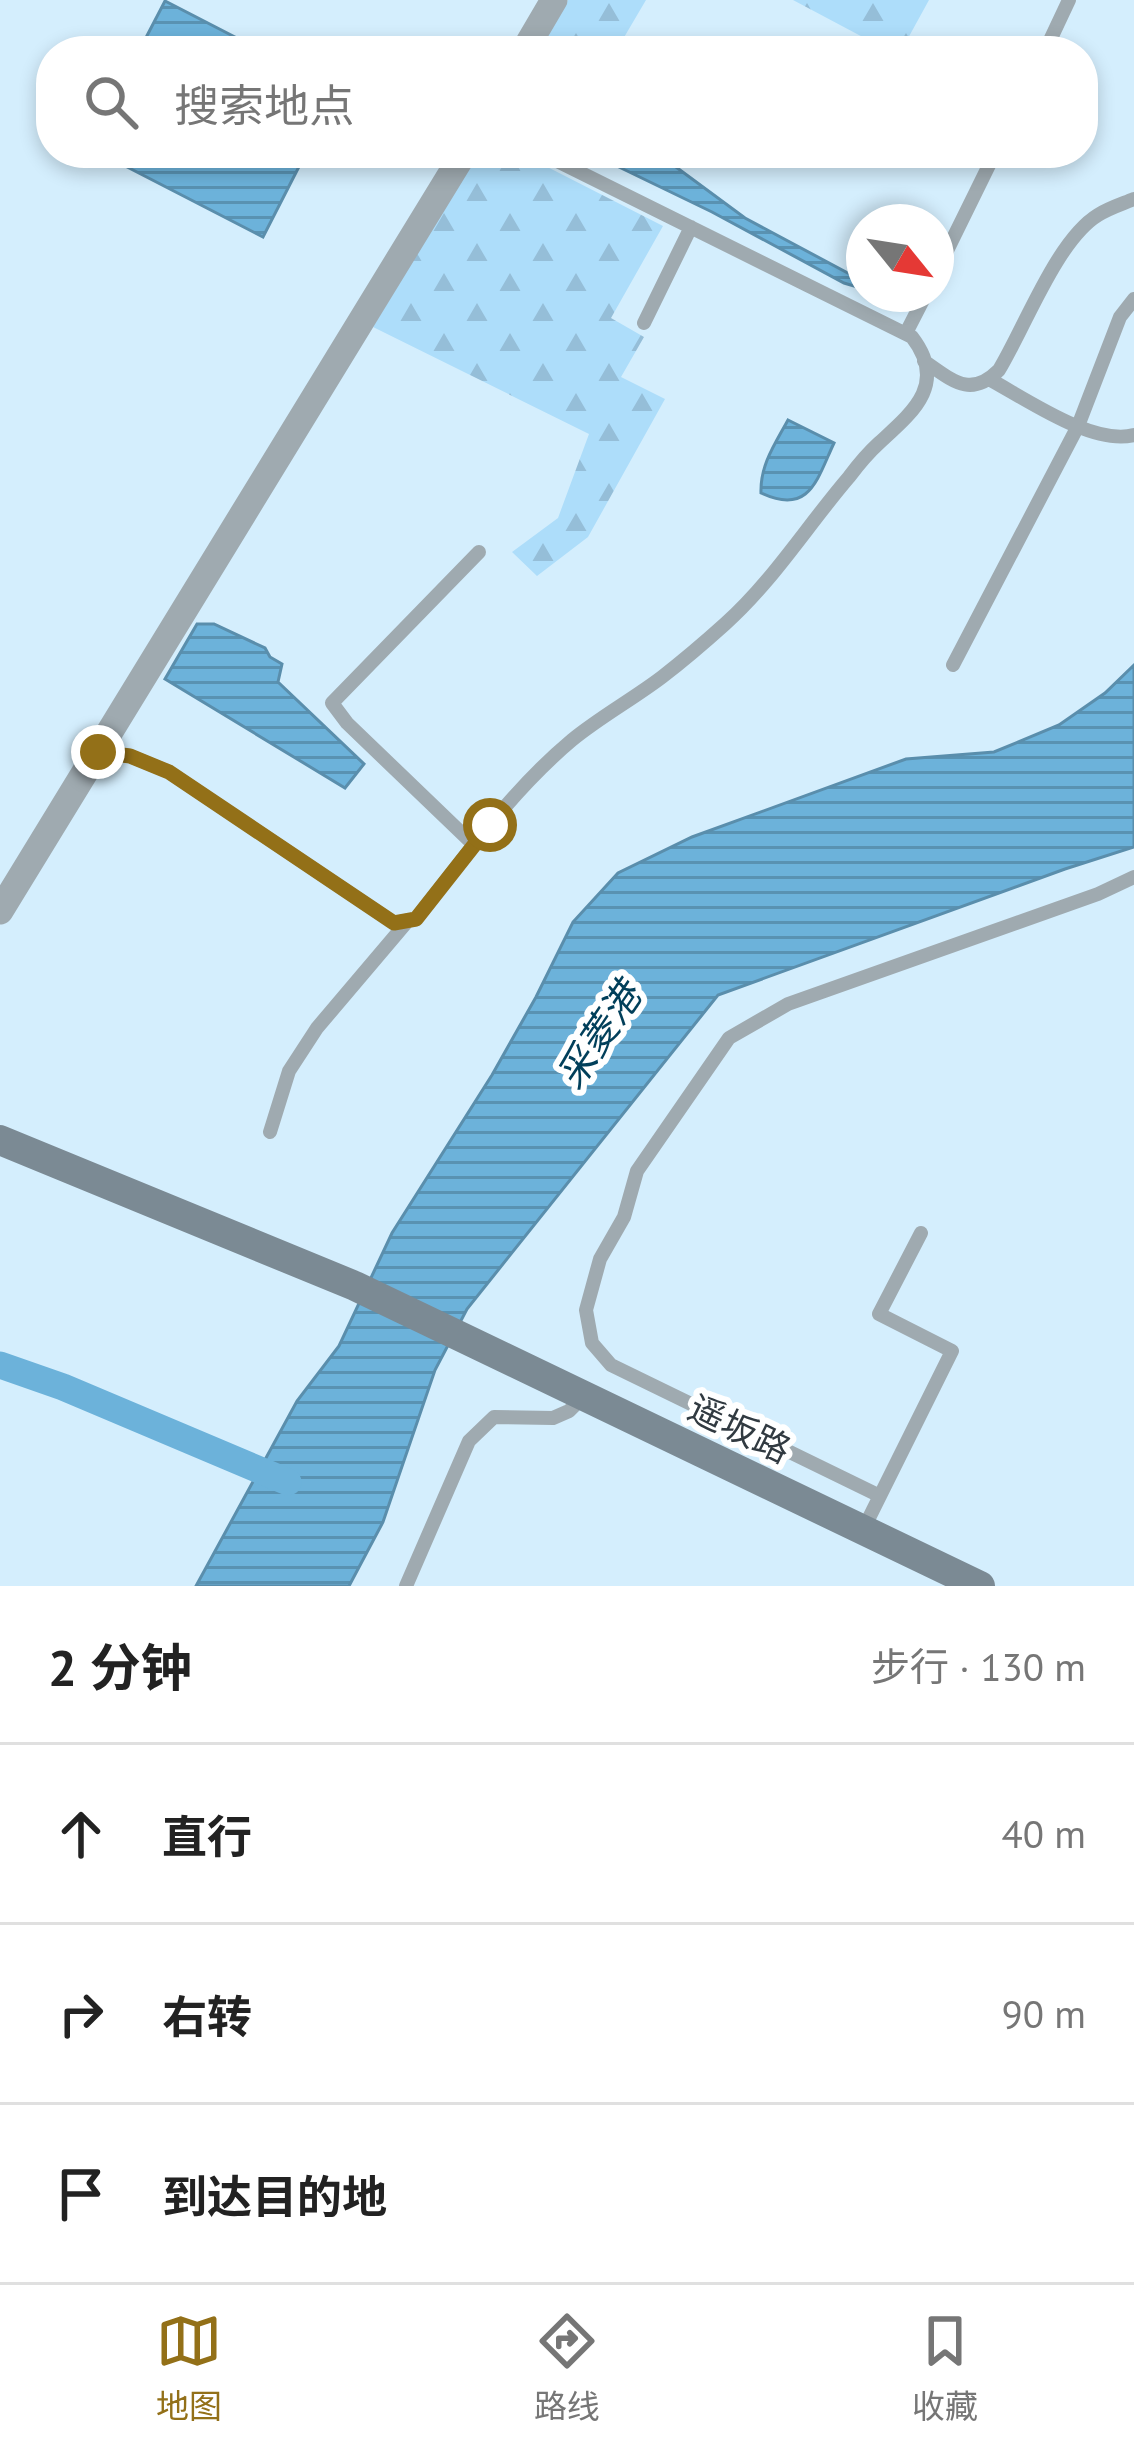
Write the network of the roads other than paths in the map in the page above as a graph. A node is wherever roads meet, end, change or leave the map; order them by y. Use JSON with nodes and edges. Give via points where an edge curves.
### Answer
{"nodes":[{"id":1,"x":554,"y":0,"type":"edge"},
{"id":2,"x":1070,"y":0,"type":"edge"},
{"id":3,"x":533,"y":36,"type":"edge"},
{"id":4,"x":1052,"y":36,"type":"edge"},
{"id":5,"x":455,"y":168,"type":"edge"},
{"id":6,"x":572,"y":168,"type":"edge"},
{"id":7,"x":987,"y":168,"type":"edge"},
{"id":8,"x":1134,"y":199,"type":"edge"},
{"id":9,"x":692,"y":227,"type":"junction"},
{"id":10,"x":954,"y":236,"type":"edge"},
{"id":11,"x":1134,"y":299,"type":"edge"},
{"id":12,"x":917,"y":312,"type":"edge"},
{"id":13,"x":644,"y":323,"type":"dead end"},
{"id":14,"x":906,"y":333,"type":"junction"},
{"id":15,"x":924,"y":361,"type":"junction"},
{"id":16,"x":989,"y":379,"type":"junction"},
{"id":17,"x":1078,"y":426,"type":"junction"},
{"id":18,"x":1134,"y":435,"type":"edge"},
{"id":19,"x":479,"y":552,"type":"dead end"},
{"id":20,"x":953,"y":665,"type":"dead end"},
{"id":21,"x":98,"y":752,"type":"junction"},
{"id":22,"x":474,"y":845,"type":"junction"},
{"id":23,"x":1134,"y":877,"type":"edge"},
{"id":24,"x":0,"y":911,"type":"edge"},
{"id":25,"x":406,"y":923,"type":"junction"},
{"id":26,"x":270,"y":1132,"type":"dead end"},
{"id":27,"x":0,"y":1140,"type":"edge"},
{"id":28,"x":921,"y":1233,"type":"dead end"},
{"id":29,"x":584,"y":1396,"type":"junction"},
{"id":30,"x":880,"y":1496,"type":"junction"},
{"id":31,"x":863,"y":1530,"type":"junction"},
{"id":32,"x":406,"y":1586,"type":"edge"},
{"id":33,"x":980,"y":1586,"type":"edge"}],
"edges":[{"from":1,"to":3,"type":"street"},
{"from":2,"to":4,"type":"lane"},
{"from":5,"to":21,"type":"street"},
{"from":6,"to":9,"type":"lane"},
{"from":7,"to":10,"type":"lane"},
{"from":8,"to":16,"type":"lane","via":[[1077,233]]},
{"from":9,"to":13,"type":"lane"},
{"from":9,"to":14,"type":"lane"},
{"from":11,"to":17,"type":"lane"},
{"from":12,"to":14,"type":"lane"},
{"from":14,"to":15,"type":"lane"},
{"from":15,"to":16,"type":"lane","via":[[964,386]]},
{"from":15,"to":22,"type":"lane","via":[[928,374],[913,413],[875,446],[755,593],[664,675],[572,740]]},
{"from":16,"to":17,"type":"lane"},
{"from":17,"to":18,"type":"lane","via":[[1111,439]]},
{"from":17,"to":20,"type":"lane"},
{"from":19,"to":22,"type":"lane","via":[[332,703]]},
{"from":21,"to":24,"type":"street"},
{"from":21,"to":25,"type":"lane","via":[[169,772],[382,916]]},
{"from":22,"to":25,"type":"lane"},
{"from":23,"to":30,"type":"lane","via":[[788,1004],[729,1038],[637,1171],[600,1259],[586,1310],[592,1343],[611,1365]]},
{"from":25,"to":26,"type":"lane","via":[[289,1071]]},
{"from":27,"to":29,"type":"street","name":"遥坂路","via":[[355,1286]]},
{"from":28,"to":30,"type":"lane","via":[[879,1314],[952,1351]]},
{"from":29,"to":31,"type":"street","name":"遥坂路"},
{"from":29,"to":32,"type":"lane","via":[[554,1418],[494,1417],[469,1441]]},
{"from":30,"to":31,"type":"lane"},
{"from":31,"to":33,"type":"street","name":"遥坂路"}]}
